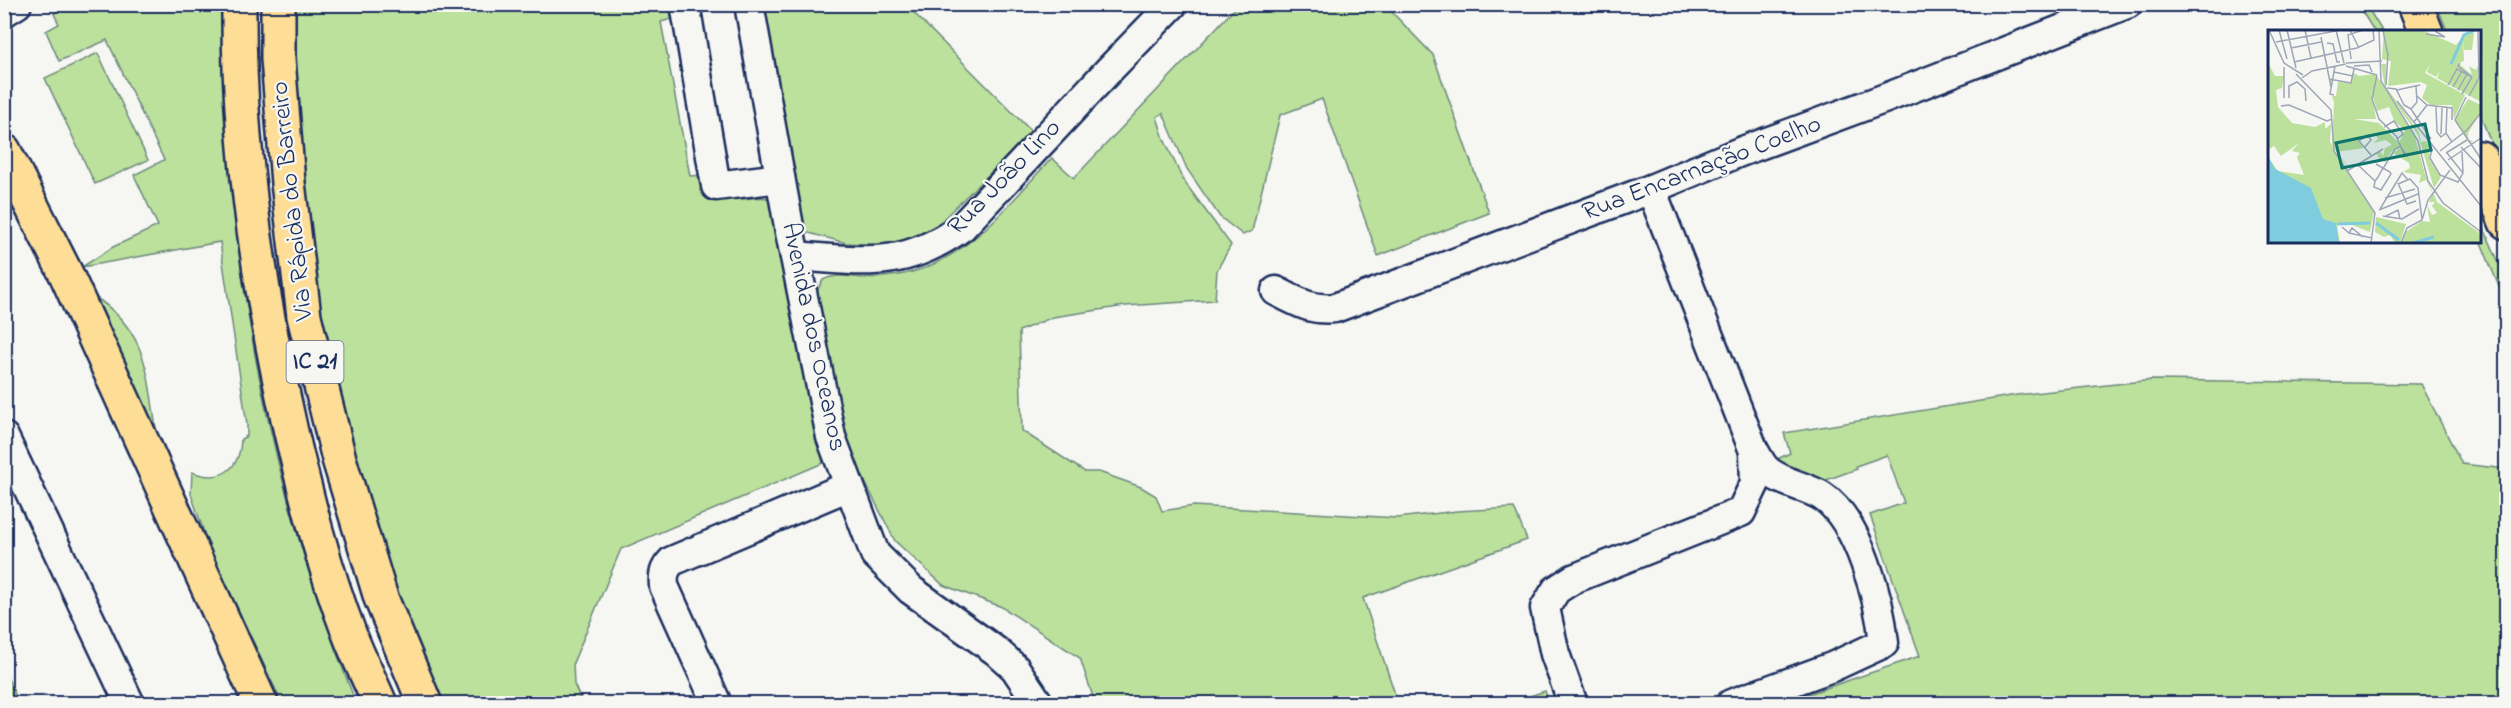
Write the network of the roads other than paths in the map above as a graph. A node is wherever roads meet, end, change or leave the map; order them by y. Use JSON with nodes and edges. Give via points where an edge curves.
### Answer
{"nodes":[{"id":1,"x":17,"y":4,"type":"edge"},
{"id":2,"x":238,"y":4,"type":"edge"},
{"id":3,"x":278,"y":4,"type":"edge"},
{"id":4,"x":685,"y":4,"type":"edge"},
{"id":5,"x":749,"y":4,"type":"edge"},
{"id":6,"x":1173,"y":4,"type":"edge"},
{"id":7,"x":2127,"y":4,"type":"edge"},
{"id":8,"x":2415,"y":4,"type":"edge"},
{"id":9,"x":4,"y":12,"type":"edge"},
{"id":10,"x":2068,"y":15,"type":"edge"},
{"id":11,"x":2425,"y":30,"type":"edge"},
{"id":12,"x":4,"y":150,"type":"edge"},
{"id":13,"x":2481,"y":160,"type":"edge"},
{"id":14,"x":780,"y":178,"type":"junction"},
{"id":15,"x":1651,"y":189,"type":"junction"},
{"id":16,"x":2506,"y":222,"type":"edge"},
{"id":17,"x":795,"y":256,"type":"junction"},
{"id":18,"x":1276,"y":291,"type":"dead end"},
{"id":19,"x":4,"y":437,"type":"edge"},
{"id":20,"x":1754,"y":452,"type":"junction"},
{"id":21,"x":849,"y":486,"type":"junction"},
{"id":22,"x":130,"y":704,"type":"edge"},
{"id":23,"x":261,"y":704,"type":"edge"},
{"id":24,"x":380,"y":704,"type":"edge"},
{"id":25,"x":425,"y":704,"type":"edge"},
{"id":26,"x":717,"y":704,"type":"edge"},
{"id":27,"x":1039,"y":704,"type":"edge"},
{"id":28,"x":1573,"y":704,"type":"edge"},
{"id":29,"x":1731,"y":704,"type":"edge"}],
"edges":[{"from":1,"to":9,"type":"street"},
{"from":2,"to":24,"type":"main road","name":"Via Rápida do Barreiro","number":"IC 21","via":[[249,198],[272,351],[306,494],[349,632]]},
{"from":3,"to":25,"type":"main road","name":"Via Rápida do Barreiro","number":"IC 21","via":[[278,59],[288,183],[304,316],[339,459],[381,598]]},
{"from":4,"to":14,"type":"street","via":[[716,186]]},
{"from":5,"to":14,"type":"street","name":"Avenida dos Oceanos"},
{"from":6,"to":17,"type":"street","name":"Rua João Lino","via":[[962,227],[943,241],[887,260]]},
{"from":7,"to":10,"type":"street","name":"Rua Encarnação Coelho"},
{"from":8,"to":11,"type":"main road"},
{"from":10,"to":15,"type":"street","name":"Rua Encarnação Coelho"},
{"from":12,"to":23,"type":"main road","via":[[66,274]]},
{"from":13,"to":16,"type":"main road"},
{"from":14,"to":17,"type":"street","name":"Avenida dos Oceanos"},
{"from":15,"to":18,"type":"street","name":"Rua Encarnação Coelho","via":[[1335,308],[1306,306]]},
{"from":15,"to":20,"type":"street"},
{"from":17,"to":21,"type":"street","name":"Avenida dos Oceanos","via":[[831,437]]},
{"from":19,"to":22,"type":"street"},
{"from":20,"to":28,"type":"street","via":[[1755,483],[1741,512],[1573,579],[1556,590],[1545,608],[1555,654]]},
{"from":20,"to":29,"type":"street","via":[[1767,471],[1823,497],[1840,514],[1860,551],[1881,620],[1884,644]]},
{"from":21,"to":26,"type":"street","via":[[666,566],[664,586]]},
{"from":21,"to":27,"type":"street","name":"Avenida dos Oceanos","via":[[875,554],[910,590],[1015,668]]}]}
